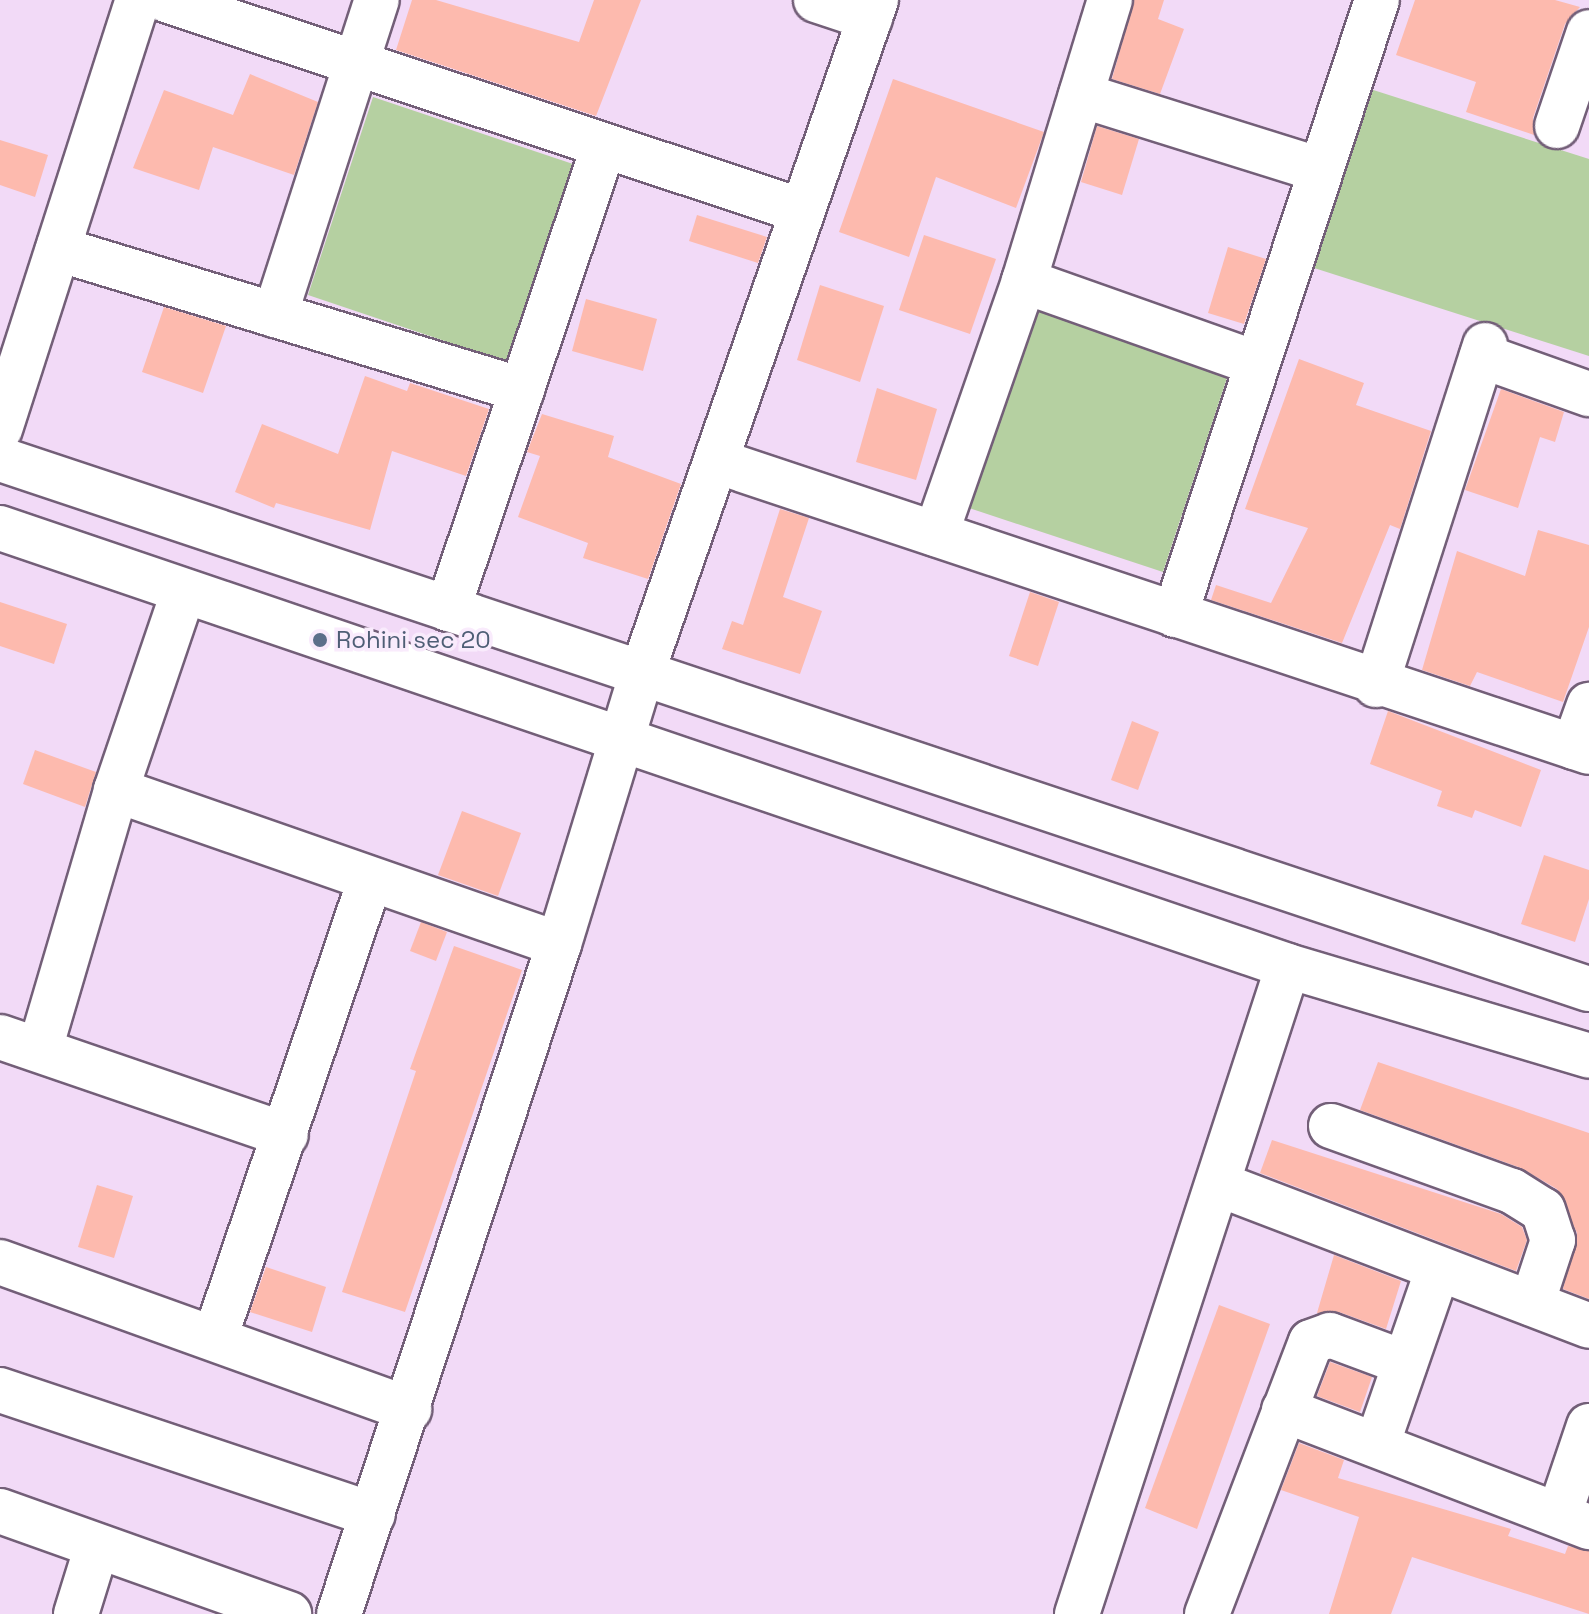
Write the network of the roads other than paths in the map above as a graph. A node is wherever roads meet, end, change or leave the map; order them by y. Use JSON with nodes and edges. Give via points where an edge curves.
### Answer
{"nodes":[{"id":1,"x":138,"y":0,"type":"edge"},
{"id":2,"x":166,"y":0,"type":"edge"},
{"id":3,"x":377,"y":0,"type":"edge"},
{"id":4,"x":816,"y":0,"type":"edge"},
{"id":5,"x":1110,"y":0,"type":"edge"},
{"id":6,"x":1377,"y":0,"type":"edge"},
{"id":7,"x":873,"y":9,"type":"edge"},
{"id":8,"x":1589,"y":32,"type":"edge"},
{"id":9,"x":356,"y":65,"type":"junction"},
{"id":10,"x":1081,"y":95,"type":"junction"},
{"id":11,"x":1557,"y":126,"type":"dead end"},
{"id":12,"x":604,"y":146,"type":"junction"},
{"id":13,"x":1320,"y":170,"type":"junction"},
{"id":14,"x":802,"y":211,"type":"junction"},
{"id":15,"x":58,"y":249,"type":"junction"},
{"id":16,"x":1024,"y":281,"type":"junction"},
{"id":17,"x":275,"y":315,"type":"junction"},
{"id":18,"x":1256,"y":363,"type":"junction"},
{"id":19,"x":522,"y":390,"type":"junction"},
{"id":20,"x":1589,"y":394,"type":"edge"},
{"id":21,"x":0,"y":429,"type":"edge"},
{"id":22,"x":0,"y":459,"type":"edge"},
{"id":23,"x":716,"y":461,"type":"junction"},
{"id":24,"x":0,"y":528,"type":"edge"},
{"id":25,"x":936,"y":534,"type":"junction"},
{"id":26,"x":183,"y":593,"type":"junction"},
{"id":27,"x":448,"y":609,"type":"junction"},
{"id":28,"x":1175,"y":615,"type":"junction"},
{"id":29,"x":642,"y":673,"type":"junction"},
{"id":30,"x":1376,"y":685,"type":"junction"},
{"id":31,"x":1589,"y":705,"type":"edge"},
{"id":32,"x":621,"y":739,"type":"junction"},
{"id":33,"x":1582,"y":750,"type":"edge"},
{"id":34,"x":116,"y":790,"type":"junction"},
{"id":35,"x":370,"y":880,"type":"junction"},
{"id":36,"x":559,"y":944,"type":"junction"},
{"id":37,"x":1288,"y":966,"type":"junction"},
{"id":38,"x":1589,"y":989,"type":"edge"},
{"id":39,"x":20,"y":1043,"type":"edge"},
{"id":40,"x":1589,"y":1056,"type":"edge"},
{"id":41,"x":1331,"y":1126,"type":"dead end"},
{"id":42,"x":286,"y":1135,"type":"junction"},
{"id":43,"x":1218,"y":1184,"type":"junction"},
{"id":44,"x":0,"y":1262,"type":"edge"},
{"id":45,"x":1438,"y":1269,"type":"junction"},
{"id":46,"x":1532,"y":1304,"type":"junction"},
{"id":47,"x":1589,"y":1326,"type":"edge"},
{"id":48,"x":215,"y":1338,"type":"junction"},
{"id":49,"x":1405,"y":1363,"type":"junction"},
{"id":50,"x":0,"y":1390,"type":"edge"},
{"id":51,"x":409,"y":1409,"type":"junction"},
{"id":52,"x":1284,"y":1410,"type":"junction"},
{"id":53,"x":1587,"y":1437,"type":"edge"},
{"id":54,"x":1377,"y":1445,"type":"junction"},
{"id":55,"x":0,"y":1511,"type":"edge"},
{"id":56,"x":373,"y":1515,"type":"junction"},
{"id":57,"x":1574,"y":1521,"type":"edge"},
{"id":58,"x":97,"y":1546,"type":"junction"},
{"id":59,"x":213,"y":1602,"type":"edge"},
{"id":60,"x":1082,"y":1613,"type":"edge"},
{"id":61,"x":76,"y":1614,"type":"edge"},
{"id":62,"x":289,"y":1614,"type":"edge"},
{"id":63,"x":339,"y":1614,"type":"edge"},
{"id":64,"x":1207,"y":1614,"type":"edge"}],
"edges":[{"from":1,"to":15,"type":"street"},
{"from":2,"to":9,"type":"street"},
{"from":3,"to":9,"type":"street"},
{"from":4,"to":7,"type":"street"},
{"from":5,"to":10,"type":"street"},
{"from":6,"to":13,"type":"street"},
{"from":7,"to":14,"type":"street"},
{"from":8,"to":11,"type":"street"},
{"from":9,"to":12,"type":"street"},
{"from":9,"to":17,"type":"street"},
{"from":10,"to":13,"type":"street"},
{"from":10,"to":16,"type":"street"},
{"from":12,"to":14,"type":"street"},
{"from":12,"to":19,"type":"street"},
{"from":13,"to":18,"type":"street"},
{"from":14,"to":23,"type":"street"},
{"from":15,"to":17,"type":"street"},
{"from":15,"to":21,"type":"street"},
{"from":16,"to":18,"type":"street"},
{"from":16,"to":25,"type":"street"},
{"from":17,"to":19,"type":"street"},
{"from":18,"to":28,"type":"street"},
{"from":19,"to":27,"type":"street"},
{"from":20,"to":30,"type":"street","via":[[1483,351]]},
{"from":22,"to":27,"type":"street"},
{"from":23,"to":25,"type":"street"},
{"from":23,"to":29,"type":"street"},
{"from":24,"to":26,"type":"street"},
{"from":25,"to":28,"type":"street"},
{"from":26,"to":32,"type":"street"},
{"from":26,"to":34,"type":"street"},
{"from":27,"to":29,"type":"street"},
{"from":28,"to":30,"type":"street"},
{"from":29,"to":32,"type":"street"},
{"from":29,"to":38,"type":"street"},
{"from":30,"to":33,"type":"street"},
{"from":31,"to":33,"type":"street"},
{"from":32,"to":36,"type":"street"},
{"from":32,"to":37,"type":"street"},
{"from":34,"to":35,"type":"street"},
{"from":34,"to":39,"type":"street"},
{"from":35,"to":36,"type":"street"},
{"from":35,"to":42,"type":"street"},
{"from":36,"to":51,"type":"street"},
{"from":37,"to":40,"type":"street"},
{"from":37,"to":43,"type":"street"},
{"from":39,"to":42,"type":"street"},
{"from":41,"to":46,"type":"street","via":[[1512,1191],[1543,1210],[1553,1240]]},
{"from":42,"to":48,"type":"street"},
{"from":43,"to":45,"type":"street"},
{"from":43,"to":60,"type":"street"},
{"from":44,"to":48,"type":"street"},
{"from":45,"to":46,"type":"street"},
{"from":45,"to":49,"type":"street"},
{"from":46,"to":47,"type":"street"},
{"from":48,"to":51,"type":"street"},
{"from":49,"to":52,"type":"street","via":[[1330,1335],[1319,1338],[1300,1359]]},
{"from":49,"to":54,"type":"street"},
{"from":50,"to":56,"type":"street"},
{"from":51,"to":56,"type":"street"},
{"from":52,"to":54,"type":"street"},
{"from":52,"to":64,"type":"street"},
{"from":53,"to":57,"type":"street"},
{"from":54,"to":57,"type":"street"},
{"from":55,"to":58,"type":"street"},
{"from":56,"to":63,"type":"street"},
{"from":58,"to":59,"type":"street"},
{"from":58,"to":61,"type":"street"},
{"from":59,"to":62,"type":"street"}]}
